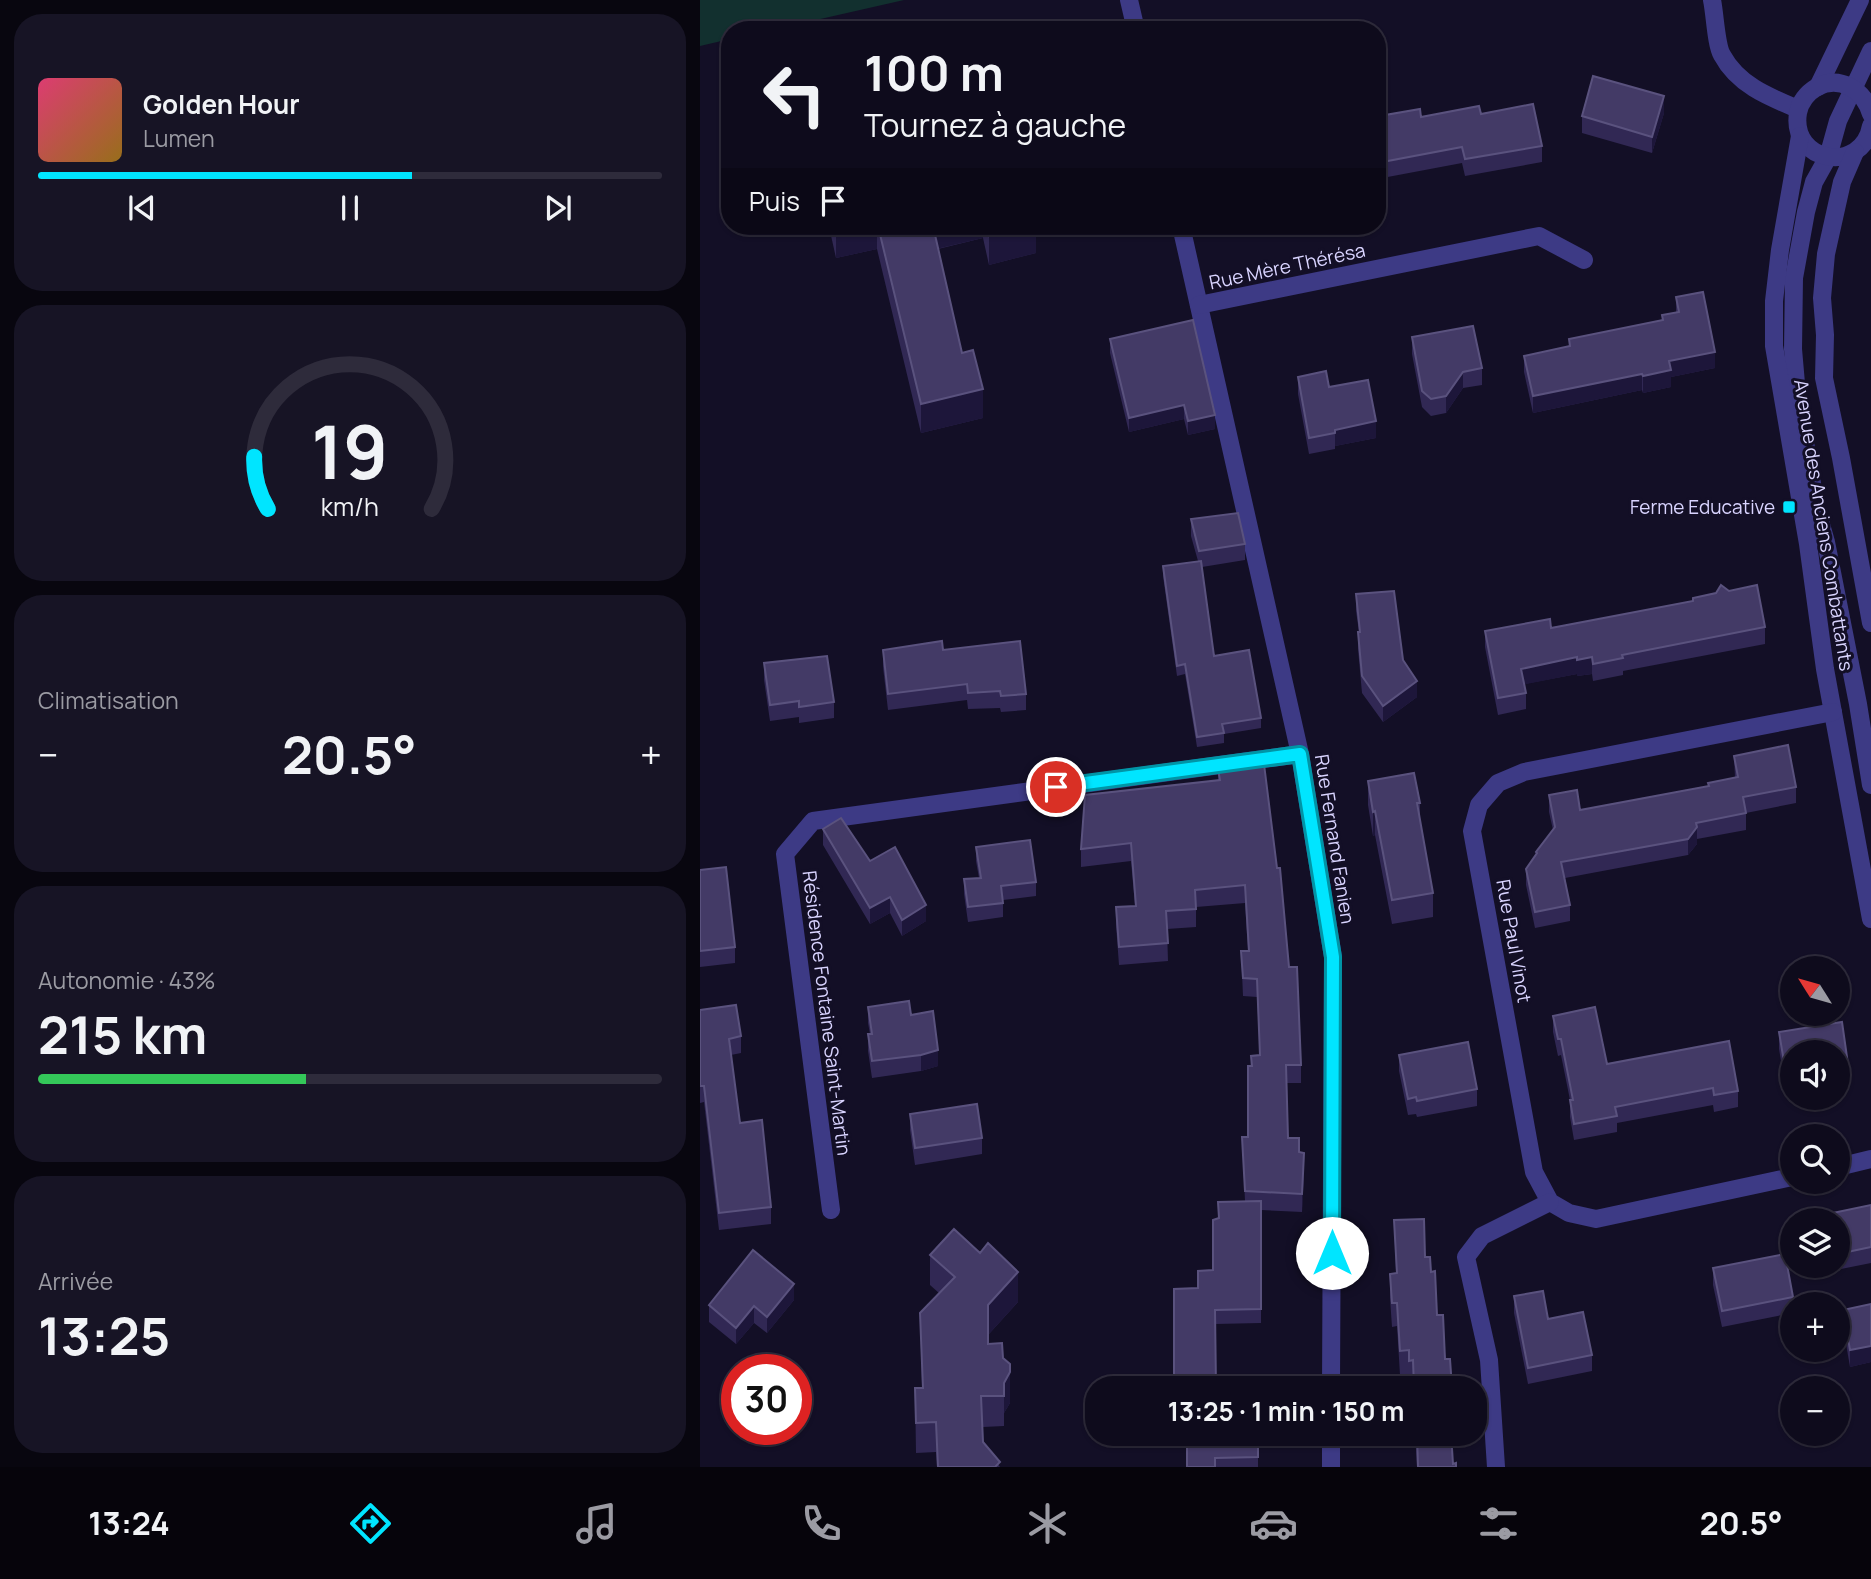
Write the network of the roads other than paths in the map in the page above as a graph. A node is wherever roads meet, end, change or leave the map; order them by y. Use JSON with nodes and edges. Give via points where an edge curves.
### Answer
{"nodes":[{"id":1,"x":1129,"y":0,"type":"edge"},
{"id":2,"x":1712,"y":0,"type":"edge"},
{"id":3,"x":1860,"y":0,"type":"edge"},
{"id":4,"x":1134,"y":21,"type":"edge"},
{"id":5,"x":1871,"y":51,"type":"edge"},
{"id":6,"x":1818,"y":87,"type":"junction"},
{"id":7,"x":1855,"y":89,"type":"junction"},
{"id":8,"x":1870,"y":106,"type":"edge"},
{"id":9,"x":1798,"y":109,"type":"junction"},
{"id":10,"x":1871,"y":126,"type":"edge"},
{"id":11,"x":1800,"y":136,"type":"junction"},
{"id":12,"x":1855,"y":152,"type":"junction"},
{"id":13,"x":1828,"y":157,"type":"junction"},
{"id":14,"x":1183,"y":235,"type":"edge"},
{"id":15,"x":1584,"y":260,"type":"dead end"},
{"id":16,"x":1199,"y":305,"type":"junction"},
{"id":17,"x":1871,"y":623,"type":"edge"},
{"id":18,"x":1833,"y":712,"type":"junction"},
{"id":19,"x":1300,"y":754,"type":"junction"},
{"id":20,"x":1871,"y":785,"type":"edge"},
{"id":21,"x":1871,"y":919,"type":"edge"},
{"id":22,"x":1871,"y":1159,"type":"edge"},
{"id":23,"x":1850,"y":1164,"type":"edge"},
{"id":24,"x":1780,"y":1180,"type":"edge"},
{"id":25,"x":1550,"y":1202,"type":"junction"},
{"id":26,"x":831,"y":1210,"type":"dead end"},
{"id":27,"x":1331,"y":1376,"type":"edge"},
{"id":28,"x":1331,"y":1446,"type":"edge"},
{"id":29,"x":1331,"y":1467,"type":"edge"},
{"id":30,"x":1496,"y":1467,"type":"edge"}],
"edges":[{"from":1,"to":4,"type":"street"},
{"from":2,"to":9,"type":"street","via":[[1721,54],[1741,80]]},
{"from":3,"to":6,"type":"street"},
{"from":5,"to":7,"type":"street"},
{"from":6,"to":7,"type":"street","via":[[1837,82]]},
{"from":6,"to":9,"type":"street"},
{"from":7,"to":8,"type":"street"},
{"from":7,"to":13,"type":"street"},
{"from":9,"to":11,"type":"street","name":"Avenue des Anciens Combattants"},
{"from":10,"to":12,"type":"street","name":"Avenue des Anciens Combattants"},
{"from":11,"to":13,"type":"street","via":[[1811,150]]},
{"from":11,"to":18,"type":"street","name":"Avenue des Anciens Combattants","via":[[1780,250],[1774,346]]},
{"from":12,"to":13,"type":"street"},
{"from":12,"to":17,"type":"street","name":"Avenue des Anciens Combattants","via":[[1842,182],[1826,254],[1824,378]]},
{"from":13,"to":20,"type":"street","via":[[1814,182],[1806,212],[1794,278],[1793,349],[1816,506]]},
{"from":14,"to":16,"type":"street","name":"Rue Fernand Fanien"},
{"from":15,"to":16,"type":"street","name":"Rue Mère Thérésa","via":[[1539,236]]},
{"from":16,"to":19,"type":"street","name":"Rue Fernand Fanien"},
{"from":18,"to":21,"type":"street","name":"Avenue des Anciens Combattants"},
{"from":18,"to":25,"type":"street","name":"Rue Paul Vinot","via":[[1524,772],[1498,783],[1479,805],[1472,831],[1534,1172]]},
{"from":19,"to":26,"type":"street","name":"Résidence Fontaine Saint-Martin","via":[[813,821],[785,854]]},
{"from":19,"to":27,"type":"street","name":"Rue Fernand Fanien","via":[[1333,957]]},
{"from":22,"to":23,"type":"street"},
{"from":24,"to":25,"type":"street","via":[[1596,1219],[1569,1213]]},
{"from":25,"to":30,"type":"street","via":[[1482,1236],[1466,1257],[1489,1360]]},
{"from":28,"to":29,"type":"street"}]}
